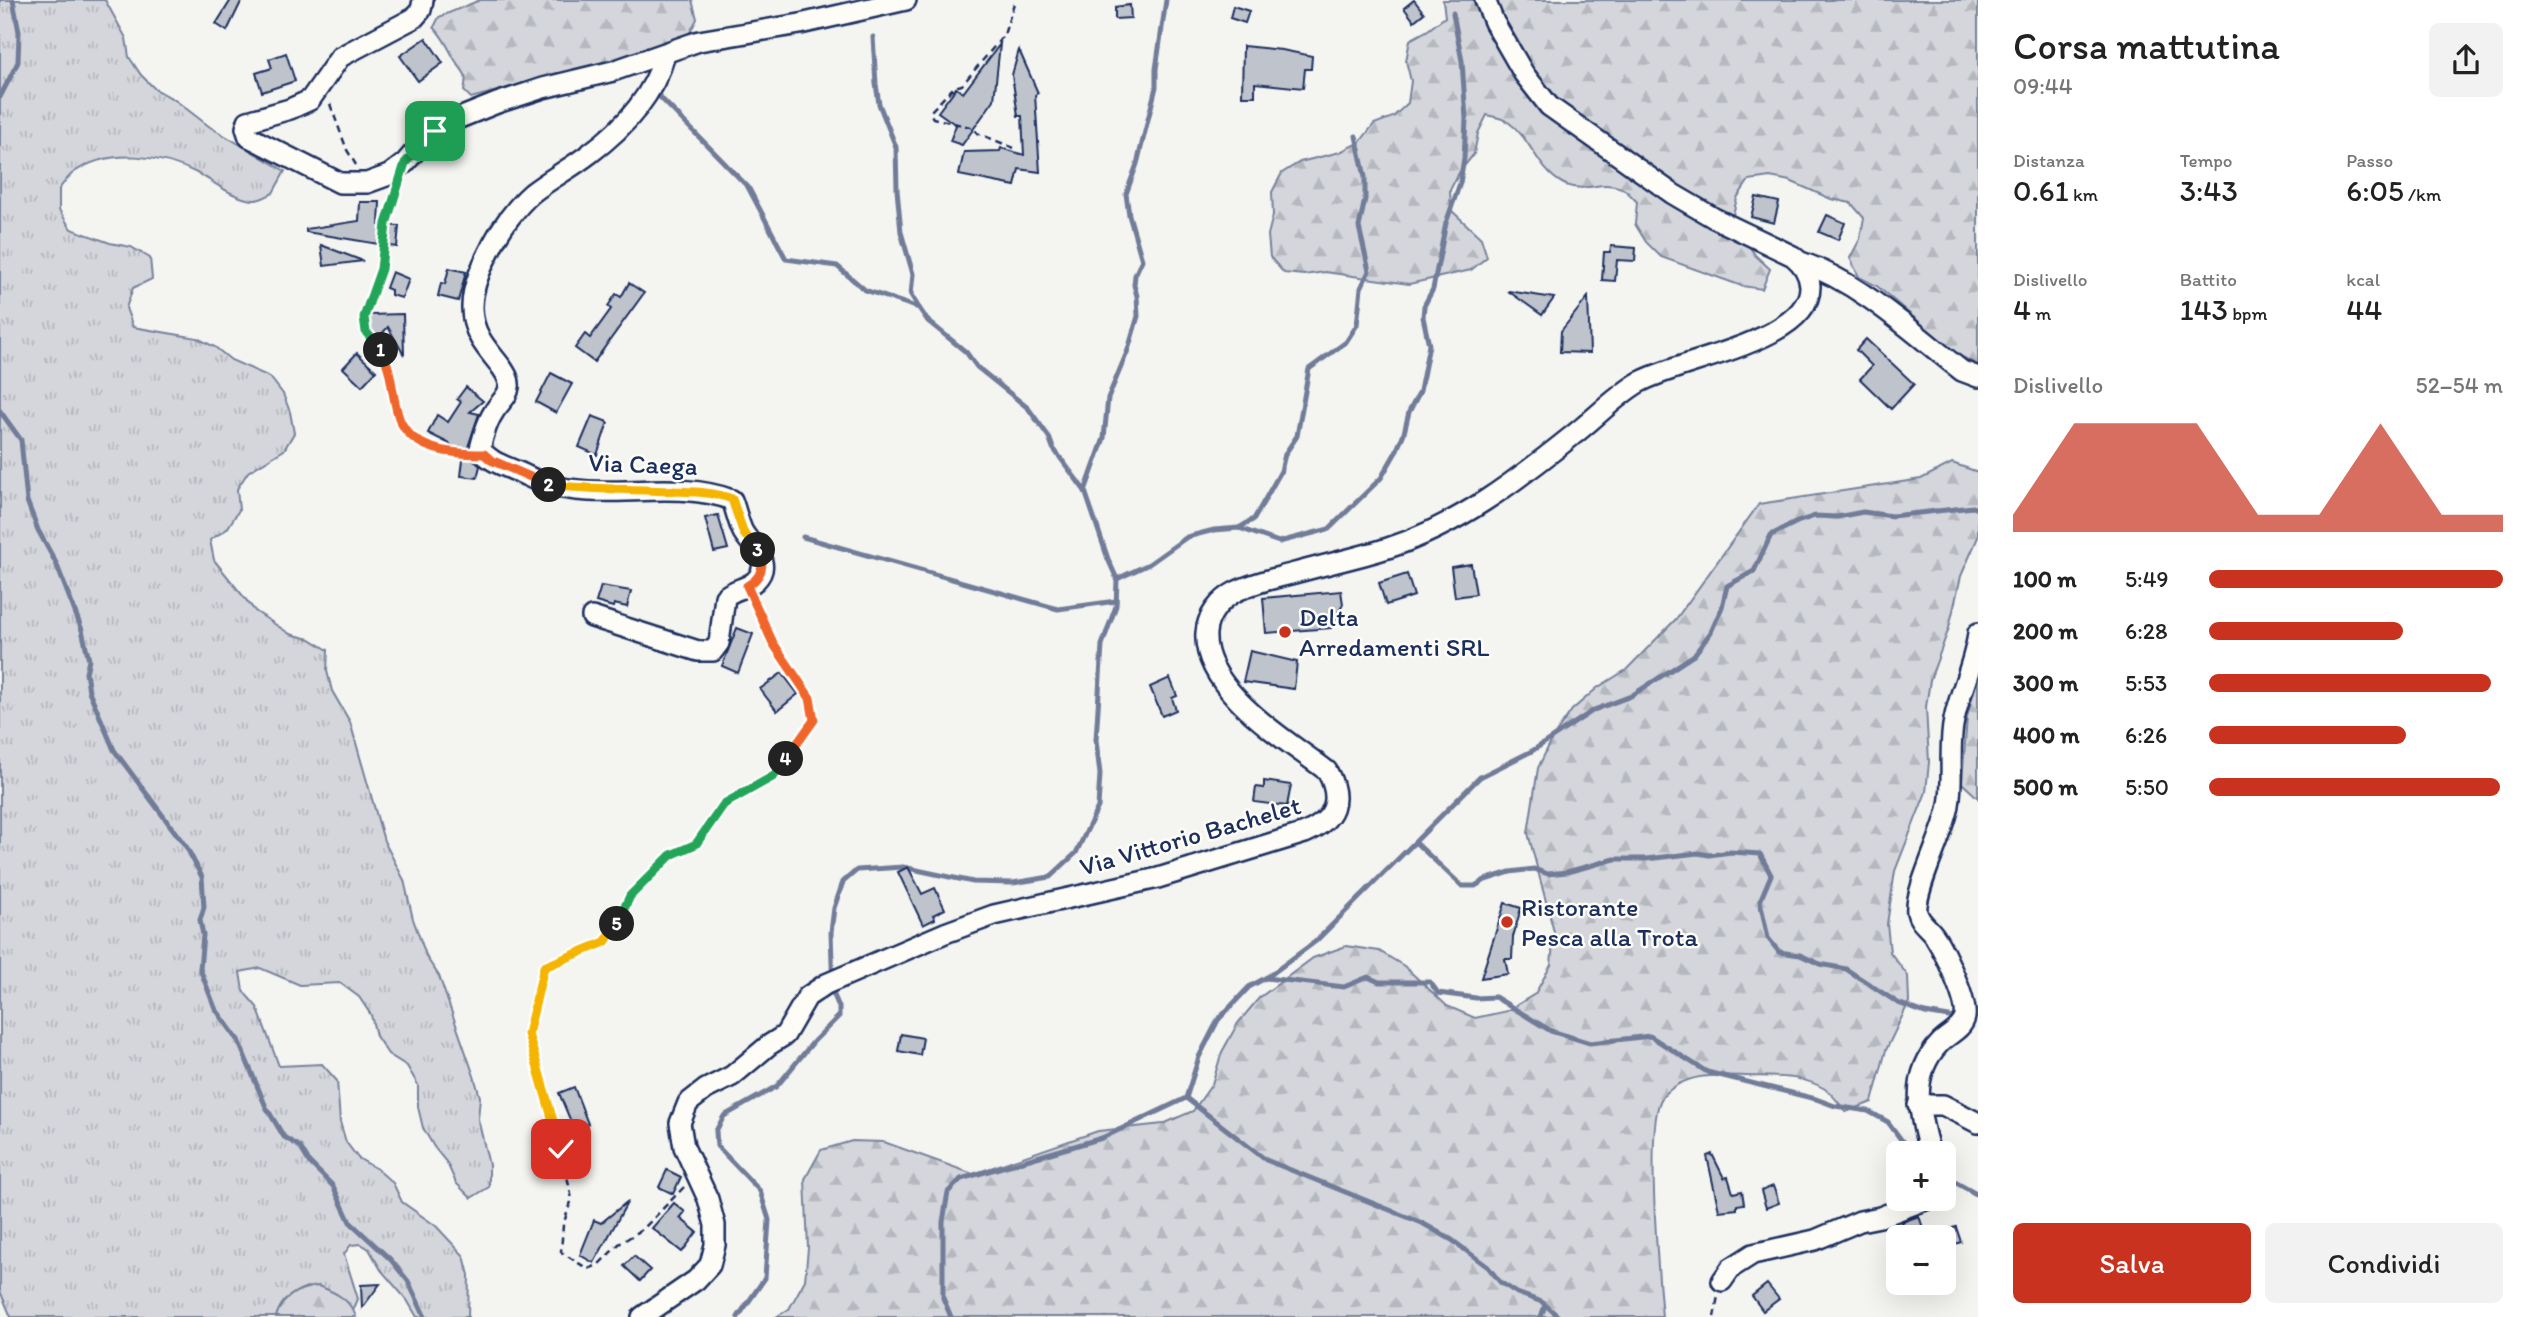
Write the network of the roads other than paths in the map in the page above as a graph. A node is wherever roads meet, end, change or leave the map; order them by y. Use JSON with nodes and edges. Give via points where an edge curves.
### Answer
{"nodes":[{"id":1,"x":424,"y":0,"type":"edge"},
{"id":2,"x":906,"y":0,"type":"edge"},
{"id":3,"x":1485,"y":0,"type":"edge"},
{"id":4,"x":665,"y":55,"type":"junction"},
{"id":5,"x":1801,"y":262,"type":"junction"},
{"id":6,"x":1978,"y":377,"type":"edge"},
{"id":7,"x":592,"y":617,"type":"dead end"},
{"id":8,"x":1978,"y":633,"type":"edge"},
{"id":9,"x":1918,"y":1105,"type":"junction"},
{"id":10,"x":1978,"y":1123,"type":"edge"},
{"id":11,"x":1927,"y":1141,"type":"edge"},
{"id":12,"x":1896,"y":1211,"type":"edge"},
{"id":13,"x":1722,"y":1281,"type":"dead end"},
{"id":14,"x":642,"y":1317,"type":"edge"}],
"edges":[{"from":1,"to":4,"type":"street","via":[[414,18],[336,60],[310,100],[254,118],[247,124],[249,137],[340,183],[367,183],[389,175],[428,136],[465,115],[542,88]]},
{"from":2,"to":4,"type":"street","via":[[699,41]]},
{"from":3,"to":5,"type":"street","via":[[1524,74],[1549,106],[1673,194]]},
{"from":4,"to":7,"type":"street","name":"Via Caega","via":[[654,86],[620,129],[532,193],[492,246],[478,279],[471,314],[509,387],[487,425],[480,449],[491,460],[546,485],[718,494],[732,499],[744,534],[762,557],[762,570],[755,581],[725,597],[719,643],[713,651],[687,648]]},
{"from":5,"to":6,"type":"street","via":[[1868,299],[1962,370]]},
{"from":5,"to":14,"type":"street","name":"Via Vittorio Bachelet","via":[[1810,293],[1794,317],[1760,338],[1637,383],[1473,509],[1388,548],[1268,580],[1220,603],[1206,632],[1207,651],[1217,676],[1236,700],[1327,771],[1336,798],[1331,815],[1319,827],[1158,878],[995,915],[826,984],[807,997],[785,1035],[688,1103],[680,1122],[684,1147],[708,1199],[715,1245],[710,1265],[696,1280]]},
{"from":8,"to":9,"type":"street","via":[[1953,722],[1950,806],[1917,911],[1940,947],[1962,996],[1965,1017],[1927,1061]]},
{"from":9,"to":10,"type":"street","via":[[1943,1105]]},
{"from":9,"to":11,"type":"street"},
{"from":12,"to":13,"type":"street","via":[[1815,1240],[1753,1254],[1731,1268]]}]}
